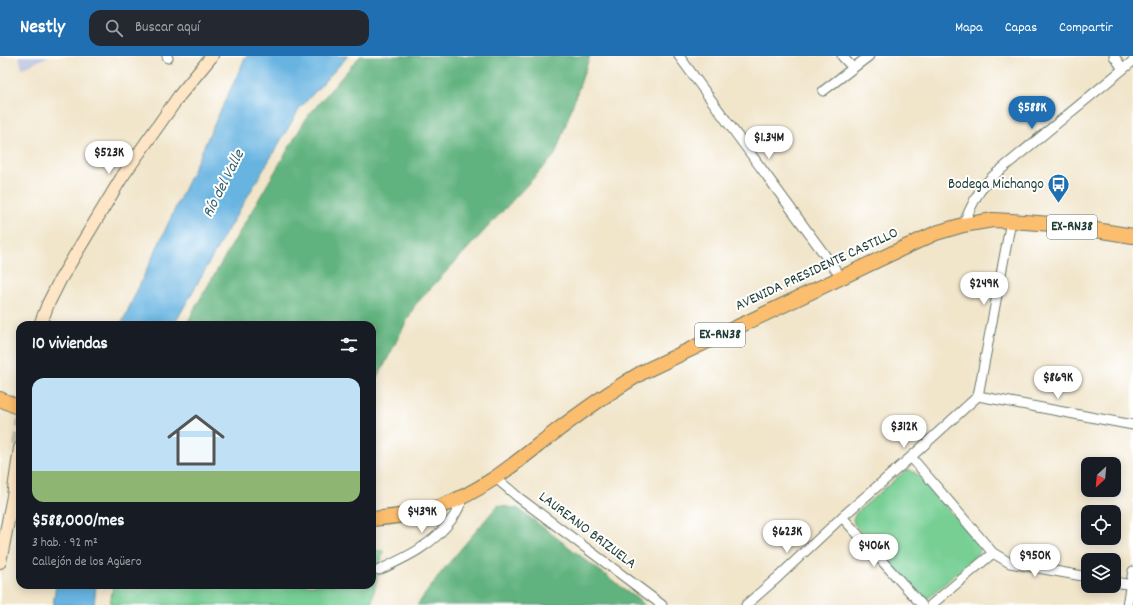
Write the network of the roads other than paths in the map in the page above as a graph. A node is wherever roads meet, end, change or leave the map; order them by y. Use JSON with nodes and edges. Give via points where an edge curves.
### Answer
{"nodes":[{"id":1,"x":203,"y":56,"type":"edge"},
{"id":2,"x":212,"y":56,"type":"edge"},
{"id":3,"x":679,"y":56,"type":"edge"},
{"id":4,"x":842,"y":56,"type":"edge"},
{"id":5,"x":869,"y":56,"type":"edge"},
{"id":6,"x":1114,"y":56,"type":"edge"},
{"id":7,"x":1133,"y":61,"type":"edge"},
{"id":8,"x":853,"y":68,"type":"junction"},
{"id":9,"x":1123,"y":69,"type":"junction"},
{"id":10,"x":184,"y":90,"type":"junction"},
{"id":11,"x":823,"y":90,"type":"dead end"},
{"id":12,"x":1011,"y":221,"type":"junction"},
{"id":13,"x":963,"y":224,"type":"junction"},
{"id":14,"x":1133,"y":236,"type":"edge"},
{"id":15,"x":841,"y":277,"type":"junction"},
{"id":16,"x":42,"y":321,"type":"edge"},
{"id":17,"x":978,"y":396,"type":"junction"},
{"id":18,"x":0,"y":399,"type":"edge"},
{"id":19,"x":16,"y":406,"type":"edge"},
{"id":20,"x":1133,"y":425,"type":"edge"},
{"id":21,"x":911,"y":457,"type":"junction"},
{"id":22,"x":16,"y":472,"type":"edge"},
{"id":23,"x":496,"y":478,"type":"junction"},
{"id":24,"x":464,"y":496,"type":"junction"},
{"id":25,"x":842,"y":517,"type":"junction"},
{"id":26,"x":376,"y":519,"type":"edge"},
{"id":27,"x":993,"y":552,"type":"junction"},
{"id":28,"x":0,"y":562,"type":"edge"},
{"id":29,"x":379,"y":570,"type":"dead end"},
{"id":30,"x":1133,"y":571,"type":"edge"},
{"id":31,"x":1081,"y":576,"type":"edge"},
{"id":32,"x":1121,"y":583,"type":"edge"},
{"id":33,"x":1132,"y":585,"type":"edge"},
{"id":34,"x":662,"y":605,"type":"edge"},
{"id":35,"x":746,"y":605,"type":"edge"},
{"id":36,"x":922,"y":605,"type":"edge"},
{"id":37,"x":931,"y":605,"type":"edge"},
{"id":38,"x":1127,"y":605,"type":"edge"}],
"edges":[{"from":1,"to":10,"type":"main road"},
{"from":2,"to":10,"type":"main road"},
{"from":3,"to":15,"type":"street"},
{"from":4,"to":8,"type":"street"},
{"from":5,"to":8,"type":"street"},
{"from":6,"to":9,"type":"street"},
{"from":7,"to":9,"type":"street"},
{"from":8,"to":11,"type":"street"},
{"from":9,"to":13,"type":"street","via":[[993,176],[983,186]]},
{"from":10,"to":16,"type":"main road","via":[[106,202],[60,280]]},
{"from":12,"to":13,"type":"main road","name":"AVENIDA PRESIDENTE CASTILLO","number":"EX-RN38","via":[[994,220]]},
{"from":12,"to":14,"type":"main road","name":"AVENIDA PRESIDENTE CASTILLO","number":"EX-RN38","via":[[1064,225]]},
{"from":12,"to":17,"type":"street"},
{"from":13,"to":15,"type":"main road","name":"AVENIDA PRESIDENTE CASTILLO","number":"EX-RN38","via":[[936,233]]},
{"from":15,"to":23,"type":"main road","name":"AVENIDA PRESIDENTE CASTILLO","number":"EX-RN38","via":[[643,372],[605,395]]},
{"from":17,"to":20,"type":"street"},
{"from":17,"to":21,"type":"street"},
{"from":18,"to":19,"type":"main road"},
{"from":21,"to":25,"type":"street"},
{"from":21,"to":27,"type":"street"},
{"from":22,"to":28,"type":"main road"},
{"from":23,"to":24,"type":"main road","name":"AVENIDA PRESIDENTE CASTILLO","number":"EX-RN38"},
{"from":23,"to":34,"type":"street","name":"LAUREANO BRIZUELA","via":[[524,502]]},
{"from":24,"to":26,"type":"main road","name":"AVENIDA PRESIDENTE CASTILLO","number":"EX-RN38","via":[[416,513]]},
{"from":24,"to":29,"type":"street","via":[[453,518],[438,536],[410,556]]},
{"from":25,"to":35,"type":"street"},
{"from":25,"to":36,"type":"street"},
{"from":27,"to":31,"type":"street","via":[[1010,563]]},
{"from":27,"to":37,"type":"street"},
{"from":30,"to":33,"type":"street"},
{"from":32,"to":33,"type":"street"},
{"from":33,"to":38,"type":"street"}]}
